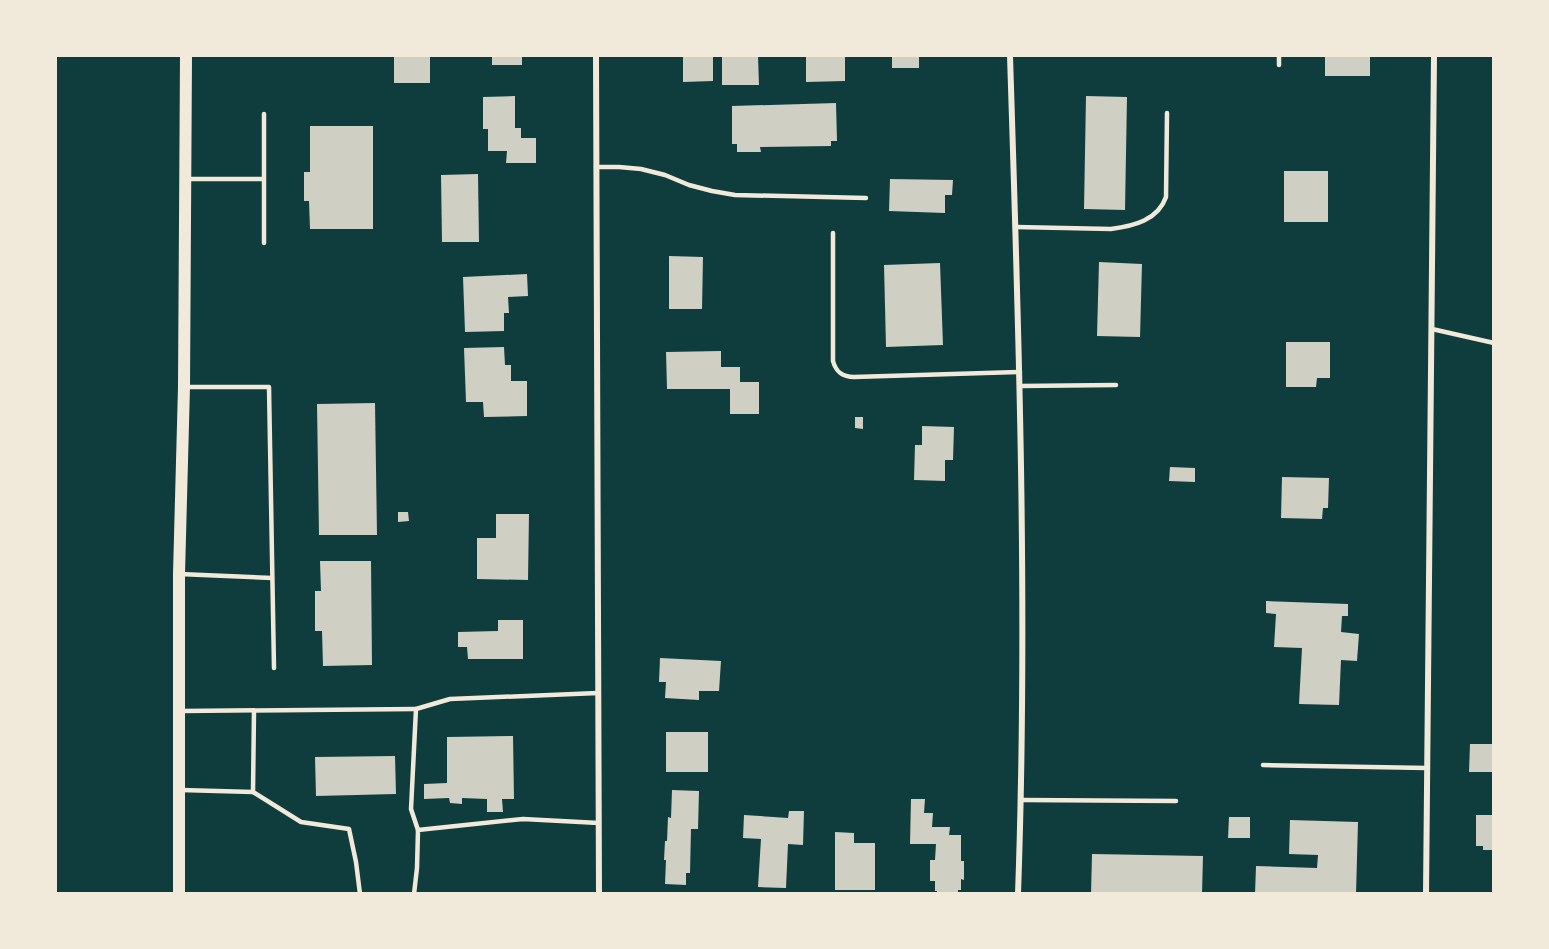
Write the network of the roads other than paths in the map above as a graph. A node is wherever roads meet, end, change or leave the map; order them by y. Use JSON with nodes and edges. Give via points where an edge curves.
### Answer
{"nodes":[{"id":1,"x":186,"y":56,"type":"edge"},
{"id":2,"x":596,"y":56,"type":"edge"},
{"id":3,"x":1010,"y":56,"type":"edge"},
{"id":4,"x":1279,"y":56,"type":"edge"},
{"id":5,"x":1434,"y":56,"type":"edge"},
{"id":6,"x":1279,"y":65,"type":"dead end"},
{"id":7,"x":1167,"y":113,"type":"dead end"},
{"id":8,"x":264,"y":114,"type":"dead end"},
{"id":9,"x":596,"y":167,"type":"junction"},
{"id":10,"x":186,"y":179,"type":"junction"},
{"id":11,"x":263,"y":179,"type":"junction"},
{"id":12,"x":866,"y":198,"type":"dead end"},
{"id":13,"x":1015,"y":227,"type":"junction"},
{"id":14,"x":833,"y":233,"type":"dead end"},
{"id":15,"x":264,"y":243,"type":"dead end"},
{"id":16,"x":1432,"y":329,"type":"junction"},
{"id":17,"x":1494,"y":343,"type":"edge"},
{"id":18,"x":1020,"y":372,"type":"junction"},
{"id":19,"x":1116,"y":385,"type":"dead end"},
{"id":20,"x":1020,"y":386,"type":"junction"},
{"id":21,"x":184,"y":387,"type":"junction"},
{"id":22,"x":179,"y":574,"type":"junction"},
{"id":23,"x":272,"y":578,"type":"junction"},
{"id":24,"x":274,"y":668,"type":"dead end"},
{"id":25,"x":598,"y":693,"type":"junction"},
{"id":26,"x":416,"y":710,"type":"junction"},
{"id":27,"x":179,"y":711,"type":"junction"},
{"id":28,"x":254,"y":711,"type":"junction"},
{"id":29,"x":1263,"y":765,"type":"dead end"},
{"id":30,"x":1427,"y":768,"type":"junction"},
{"id":31,"x":180,"y":789,"type":"junction"},
{"id":32,"x":253,"y":792,"type":"junction"},
{"id":33,"x":1022,"y":800,"type":"junction"},
{"id":34,"x":1176,"y":801,"type":"dead end"},
{"id":35,"x":599,"y":823,"type":"junction"},
{"id":36,"x":418,"y":830,"type":"junction"},
{"id":37,"x":179,"y":894,"type":"edge"},
{"id":38,"x":360,"y":894,"type":"edge"},
{"id":39,"x":414,"y":894,"type":"edge"},
{"id":40,"x":600,"y":894,"type":"edge"},
{"id":41,"x":1018,"y":894,"type":"edge"},
{"id":42,"x":1426,"y":894,"type":"edge"}],
"edges":[{"from":1,"to":10,"type":"main road"},
{"from":2,"to":9,"type":"street"},
{"from":3,"to":13,"type":"street"},
{"from":4,"to":6,"type":"lane"},
{"from":5,"to":16,"type":"street"},
{"from":7,"to":13,"type":"lane","via":[[1166,196],[1157,213],[1140,223],[1111,229]]},
{"from":8,"to":11,"type":"lane"},
{"from":9,"to":12,"type":"lane","via":[[641,169],[735,195]]},
{"from":9,"to":25,"type":"street"},
{"from":10,"to":11,"type":"lane"},
{"from":10,"to":21,"type":"main road"},
{"from":11,"to":15,"type":"lane"},
{"from":13,"to":18,"type":"street"},
{"from":14,"to":18,"type":"lane","via":[[833,361],[838,372],[848,377]]},
{"from":16,"to":17,"type":"lane"},
{"from":16,"to":30,"type":"street"},
{"from":18,"to":20,"type":"street"},
{"from":19,"to":20,"type":"lane"},
{"from":20,"to":33,"type":"street"},
{"from":21,"to":22,"type":"main road"},
{"from":21,"to":23,"type":"lane","via":[[269,387]]},
{"from":22,"to":23,"type":"lane"},
{"from":22,"to":27,"type":"main road"},
{"from":23,"to":24,"type":"lane"},
{"from":25,"to":26,"type":"lane","via":[[450,699]]},
{"from":25,"to":35,"type":"street"},
{"from":26,"to":28,"type":"lane"},
{"from":26,"to":36,"type":"lane","via":[[411,809]]},
{"from":27,"to":28,"type":"lane"},
{"from":27,"to":31,"type":"main road"},
{"from":28,"to":32,"type":"lane"},
{"from":29,"to":30,"type":"lane"},
{"from":30,"to":42,"type":"street"},
{"from":31,"to":32,"type":"lane"},
{"from":31,"to":37,"type":"main road"},
{"from":32,"to":38,"type":"lane","via":[[301,822],[349,829]]},
{"from":33,"to":34,"type":"lane"},
{"from":33,"to":41,"type":"street"},
{"from":35,"to":36,"type":"lane","via":[[523,819]]},
{"from":35,"to":40,"type":"street"},
{"from":36,"to":39,"type":"lane"}]}
